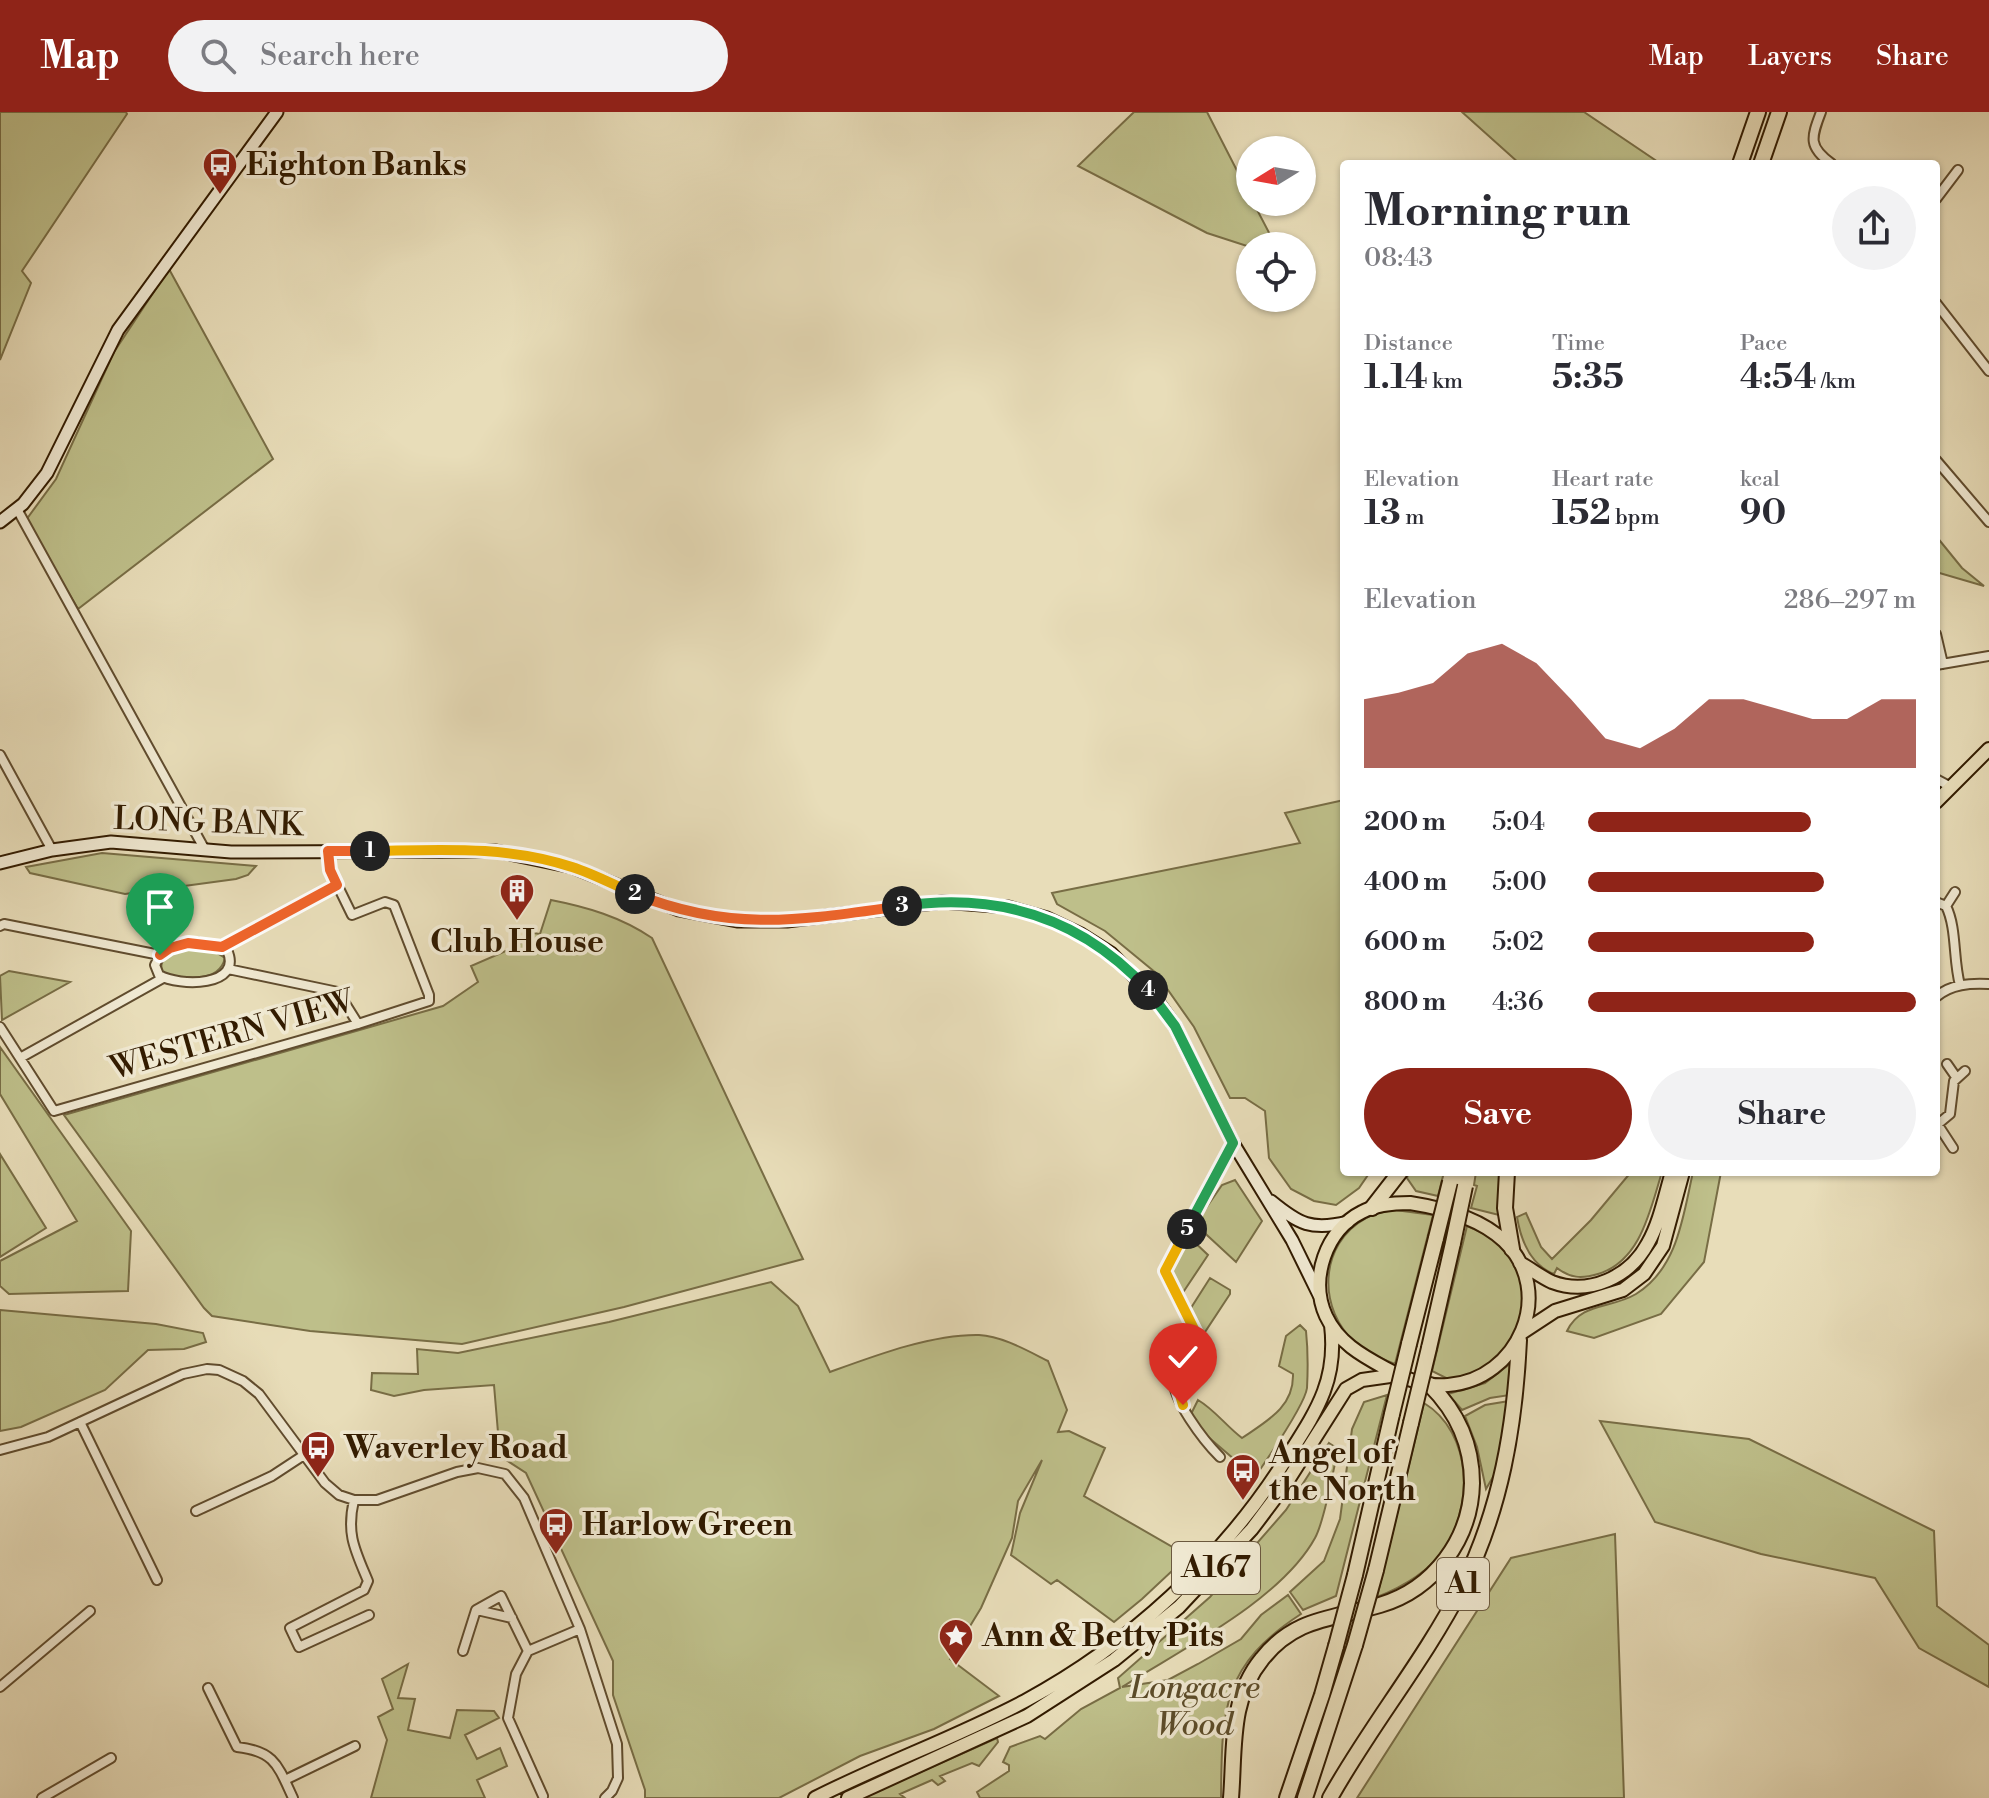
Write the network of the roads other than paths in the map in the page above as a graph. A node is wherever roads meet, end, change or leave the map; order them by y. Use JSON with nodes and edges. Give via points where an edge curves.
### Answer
{"nodes":[{"id":1,"x":277,"y":112,"type":"edge"},
{"id":2,"x":1758,"y":112,"type":"edge"},
{"id":3,"x":1779,"y":112,"type":"edge"},
{"id":4,"x":1821,"y":112,"type":"edge"},
{"id":5,"x":1741,"y":160,"type":"edge"},
{"id":6,"x":1762,"y":160,"type":"edge"},
{"id":7,"x":1826,"y":160,"type":"edge"},
{"id":8,"x":1958,"y":170,"type":"dead end"},
{"id":9,"x":1940,"y":194,"type":"edge"},
{"id":10,"x":1940,"y":308,"type":"edge"},
{"id":11,"x":1989,"y":371,"type":"edge"},
{"id":12,"x":1940,"y":465,"type":"edge"},
{"id":13,"x":17,"y":509,"type":"junction"},
{"id":14,"x":0,"y":522,"type":"edge"},
{"id":15,"x":1989,"y":522,"type":"edge"},
{"id":16,"x":1989,"y":656,"type":"edge"},
{"id":17,"x":1940,"y":664,"type":"edge"},
{"id":18,"x":1989,"y":749,"type":"edge"},
{"id":19,"x":0,"y":755,"type":"edge"},
{"id":20,"x":1940,"y":781,"type":"edge"},
{"id":21,"x":1951,"y":787,"type":"junction"},
{"id":22,"x":1940,"y":798,"type":"edge"},
{"id":23,"x":52,"y":850,"type":"junction"},
{"id":24,"x":205,"y":850,"type":"junction"},
{"id":25,"x":328,"y":851,"type":"junction"},
{"id":26,"x":0,"y":863,"type":"edge"},
{"id":27,"x":337,"y":885,"type":"junction"},
{"id":28,"x":1955,"y":892,"type":"dead end"},
{"id":29,"x":1940,"y":904,"type":"edge"},
{"id":30,"x":1946,"y":906,"type":"junction"},
{"id":31,"x":1,"y":922,"type":"edge"},
{"id":32,"x":222,"y":947,"type":"junction"},
{"id":33,"x":160,"y":955,"type":"junction"},
{"id":34,"x":228,"y":969,"type":"junction"},
{"id":35,"x":163,"y":978,"type":"junction"},
{"id":36,"x":1989,"y":984,"type":"edge"},
{"id":37,"x":1960,"y":985,"type":"junction"},
{"id":38,"x":1940,"y":994,"type":"edge"},
{"id":39,"x":358,"y":1024,"type":"junction"},
{"id":40,"x":0,"y":1027,"type":"edge"},
{"id":41,"x":20,"y":1058,"type":"junction"},
{"id":42,"x":1947,"y":1064,"type":"dead end"},
{"id":43,"x":1940,"y":1121,"type":"edge"},
{"id":44,"x":1940,"y":1128,"type":"edge"},
{"id":45,"x":1233,"y":1143,"type":"junction"},
{"id":46,"x":1953,"y":1148,"type":"dead end"},
{"id":47,"x":1397,"y":1176,"type":"edge"},
{"id":48,"x":1507,"y":1176,"type":"edge"},
{"id":49,"x":1671,"y":1176,"type":"edge"},
{"id":50,"x":1682,"y":1176,"type":"edge"},
{"id":51,"x":1451,"y":1177,"type":"edge"},
{"id":52,"x":1467,"y":1179,"type":"edge"},
{"id":53,"x":1264,"y":1196,"type":"junction"},
{"id":54,"x":1372,"y":1208,"type":"junction"},
{"id":55,"x":1348,"y":1222,"type":"junction"},
{"id":56,"x":1512,"y":1249,"type":"junction"},
{"id":57,"x":1520,"y":1263,"type":"junction"},
{"id":58,"x":1321,"y":1299,"type":"junction"},
{"id":59,"x":1331,"y":1325,"type":"junction"},
{"id":60,"x":1521,"y":1336,"type":"junction"},
{"id":61,"x":1397,"y":1375,"type":"junction"},
{"id":62,"x":1430,"y":1385,"type":"junction"},
{"id":63,"x":80,"y":1422,"type":"junction"},
{"id":64,"x":0,"y":1450,"type":"edge"},
{"id":65,"x":304,"y":1455,"type":"junction"},
{"id":66,"x":1220,"y":1457,"type":"dead end"},
{"id":67,"x":354,"y":1500,"type":"junction"},
{"id":68,"x":196,"y":1511,"type":"dead end"},
{"id":69,"x":157,"y":1580,"type":"dead end"},
{"id":70,"x":476,"y":1610,"type":"junction"},
{"id":71,"x":90,"y":1611,"type":"dead end"},
{"id":72,"x":369,"y":1615,"type":"dead end"},
{"id":73,"x":512,"y":1618,"type":"junction"},
{"id":74,"x":580,"y":1629,"type":"junction"},
{"id":75,"x":463,"y":1651,"type":"dead end"},
{"id":76,"x":528,"y":1651,"type":"junction"},
{"id":77,"x":0,"y":1687,"type":"edge"},
{"id":78,"x":208,"y":1688,"type":"dead end"},
{"id":79,"x":355,"y":1746,"type":"dead end"},
{"id":80,"x":111,"y":1758,"type":"dead end"},
{"id":81,"x":285,"y":1780,"type":"junction"},
{"id":82,"x":543,"y":1796,"type":"edge"},
{"id":83,"x":42,"y":1798,"type":"edge"},
{"id":84,"x":293,"y":1798,"type":"edge"},
{"id":85,"x":605,"y":1798,"type":"edge"},
{"id":86,"x":815,"y":1798,"type":"edge"},
{"id":87,"x":848,"y":1798,"type":"edge"},
{"id":88,"x":1231,"y":1798,"type":"edge"},
{"id":89,"x":1287,"y":1798,"type":"edge"},
{"id":90,"x":1305,"y":1798,"type":"edge"},
{"id":91,"x":1330,"y":1798,"type":"edge"}],
"edges":[{"from":1,"to":13,"type":"main road","via":[[118,330],[47,473]]},
{"from":2,"to":5,"type":"highway"},
{"from":3,"to":6,"type":"highway"},
{"from":4,"to":7,"type":"street","via":[[1814,144]]},
{"from":8,"to":9,"type":"street"},
{"from":10,"to":11,"type":"street"},
{"from":12,"to":15,"type":"street"},
{"from":13,"to":14,"type":"main road"},
{"from":13,"to":24,"type":"street"},
{"from":16,"to":17,"type":"street"},
{"from":18,"to":21,"type":"main road"},
{"from":19,"to":23,"type":"street"},
{"from":20,"to":21,"type":"street"},
{"from":21,"to":22,"type":"main road"},
{"from":23,"to":24,"type":"main road","name":"LONG BANK","via":[[111,842]]},
{"from":23,"to":26,"type":"main road","name":"LONG BANK"},
{"from":24,"to":25,"type":"main road","name":"LONG BANK"},
{"from":25,"to":27,"type":"street"},
{"from":25,"to":45,"type":"main road","name":"LONG BANK","via":[[517,853],[572,867],[679,910],[737,921],[787,921],[942,902],[1008,907],[1047,918],[1111,953],[1156,999],[1175,1026]]},
{"from":27,"to":32,"type":"street"},
{"from":27,"to":39,"type":"street","name":"WESTERN VIEW","via":[[352,915],[385,902],[394,905],[429,995],[422,1005]]},
{"from":28,"to":30,"type":"street"},
{"from":29,"to":30,"type":"street"},
{"from":30,"to":37,"type":"street"},
{"from":31,"to":33,"type":"street"},
{"from":32,"to":33,"type":"street","via":[[188,943]]},
{"from":32,"to":34,"type":"street","via":[[230,955]]},
{"from":33,"to":35,"type":"street","via":[[156,971]]},
{"from":34,"to":35,"type":"street","via":[[199,983]]},
{"from":34,"to":39,"type":"street","via":[[338,992]]},
{"from":35,"to":41,"type":"street"},
{"from":36,"to":37,"type":"street"},
{"from":37,"to":38,"type":"street"},
{"from":39,"to":41,"type":"street","name":"WESTERN VIEW","via":[[54,1111]]},
{"from":40,"to":41,"type":"street"},
{"from":42,"to":43,"type":"street","via":[[1961,1074],[1950,1114]]},
{"from":44,"to":46,"type":"street"},
{"from":45,"to":53,"type":"main road","name":"LONG BANK"},
{"from":45,"to":66,"type":"street","via":[[1165,1271],[1197,1335],[1174,1375],[1175,1385],[1191,1423]]},
{"from":47,"to":54,"type":"highway"},
{"from":48,"to":56,"type":"highway","via":[[1505,1208]]},
{"from":49,"to":57,"type":"main road","via":[[1648,1244],[1615,1277],[1571,1286]]},
{"from":50,"to":60,"type":"main road","number":"A167","via":[[1663,1246],[1644,1274],[1623,1290],[1555,1311]]},
{"from":51,"to":89,"type":"highway","bridge":true,"via":[[1355,1575]]},
{"from":52,"to":90,"type":"highway","bridge":true,"via":[[1376,1570]]},
{"from":53,"to":55,"type":"main road","name":"LONG BANK","via":[[1301,1223],[1321,1227]]},
{"from":53,"to":58,"type":"main road","name":"LONG BANK"},
{"from":54,"to":55,"type":"main road","number":"A167"},
{"from":54,"to":56,"type":"main road","number":"A167","via":[[1410,1203],[1450,1212],[1483,1225]]},
{"from":55,"to":58,"type":"main road","number":"A167","via":[[1324,1257]]},
{"from":56,"to":57,"type":"main road","number":"A167"},
{"from":57,"to":60,"type":"main road","number":"A167","via":[[1529,1301]]},
{"from":58,"to":59,"type":"main road","number":"A167"},
{"from":59,"to":61,"type":"main road","number":"A167","via":[[1359,1354]]},
{"from":59,"to":86,"type":"main road","number":"A167","via":[[1332,1369],[1324,1396],[1245,1516],[1167,1599],[1103,1653],[1025,1701]]},
{"from":60,"to":62,"type":"main road","number":"A167","via":[[1484,1375],[1463,1383]]},
{"from":60,"to":91,"type":"highway","number":"A1","via":[[1506,1462],[1475,1559],[1441,1624]]},
{"from":61,"to":62,"type":"main road","number":"A167"},
{"from":61,"to":87,"type":"main road","number":"A167","via":[[1362,1380],[1346,1389],[1252,1529],[1179,1607],[1114,1660],[1027,1716]]},
{"from":62,"to":88,"type":"highway","number":"A1","via":[[1456,1417],[1470,1460],[1472,1493],[1459,1538],[1431,1576],[1406,1594],[1308,1623],[1261,1659],[1237,1713]]},
{"from":63,"to":64,"type":"street"},
{"from":63,"to":65,"type":"street","via":[[183,1374],[219,1370],[259,1394]]},
{"from":63,"to":69,"type":"street"},
{"from":65,"to":67,"type":"street","via":[[325,1483]]},
{"from":65,"to":68,"type":"street"},
{"from":67,"to":72,"type":"street","via":[[351,1539],[368,1581],[364,1590],[290,1628],[299,1647]]},
{"from":67,"to":74,"type":"street","via":[[377,1500],[478,1468],[505,1474],[524,1498]]},
{"from":70,"to":73,"type":"street"},
{"from":70,"to":73,"type":"street","via":[[501,1596]]},
{"from":70,"to":75,"type":"street"},
{"from":71,"to":77,"type":"street"},
{"from":73,"to":76,"type":"street"},
{"from":74,"to":76,"type":"street"},
{"from":74,"to":85,"type":"street","via":[[617,1744],[618,1778]]},
{"from":76,"to":82,"type":"street","via":[[516,1674],[508,1718]]},
{"from":78,"to":81,"type":"street","via":[[237,1747],[265,1753]]},
{"from":79,"to":81,"type":"street"},
{"from":80,"to":83,"type":"street"},
{"from":81,"to":84,"type":"street"}]}
